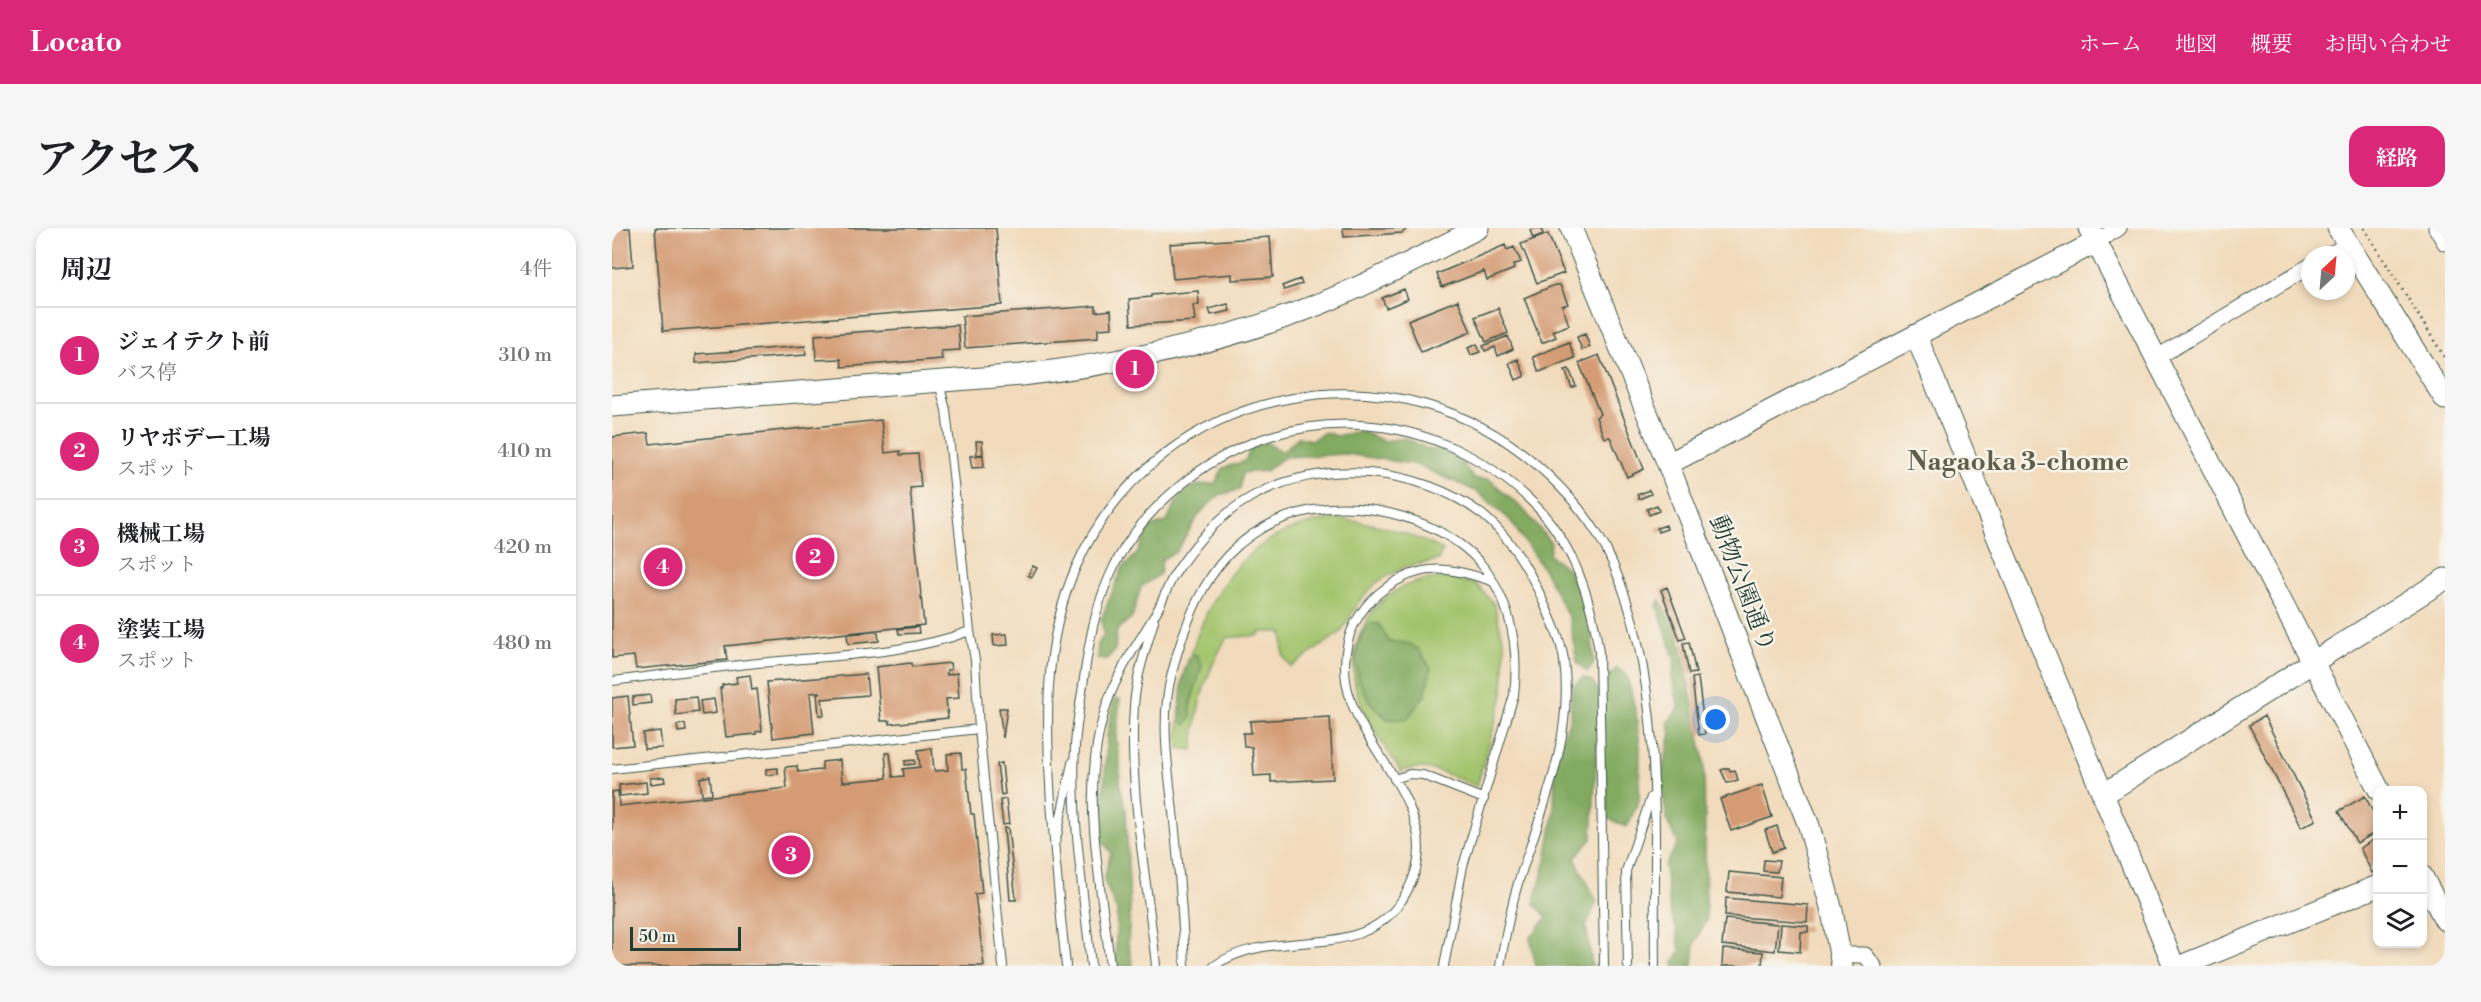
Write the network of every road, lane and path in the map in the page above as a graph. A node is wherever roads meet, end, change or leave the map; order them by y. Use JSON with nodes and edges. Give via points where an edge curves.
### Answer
{"nodes":[{"id":1,"x":1478,"y":228,"type":"edge"},
{"id":2,"x":1571,"y":228,"type":"edge"},
{"id":3,"x":2119,"y":228,"type":"edge"},
{"id":4,"x":2364,"y":228,"type":"edge"},
{"id":5,"x":2436,"y":228,"type":"edge"},
{"id":6,"x":2092,"y":235,"type":"edge"},
{"id":7,"x":2343,"y":236,"type":"edge"},
{"id":8,"x":2445,"y":243,"type":"edge"},
{"id":9,"x":2301,"y":271,"type":"edge"},
{"id":10,"x":1916,"y":334,"type":"junction"},
{"id":11,"x":2156,"y":358,"type":"junction"},
{"id":12,"x":2445,"y":358,"type":"edge"},
{"id":13,"x":939,"y":381,"type":"junction"},
{"id":14,"x":2445,"y":399,"type":"edge"},
{"id":15,"x":612,"y":406,"type":"edge"},
{"id":16,"x":1668,"y":464,"type":"junction"},
{"id":17,"x":2445,"y":579,"type":"edge"},
{"id":18,"x":1494,"y":582,"type":"junction"},
{"id":19,"x":1157,"y":611,"type":"junction"},
{"id":20,"x":970,"y":631,"type":"junction"},
{"id":21,"x":2314,"y":662,"type":"junction"},
{"id":22,"x":612,"y":681,"type":"edge"},
{"id":23,"x":979,"y":729,"type":"junction"},
{"id":24,"x":1075,"y":747,"type":"junction"},
{"id":25,"x":612,"y":769,"type":"edge"},
{"id":26,"x":1394,"y":779,"type":"junction"},
{"id":27,"x":2377,"y":786,"type":"edge"},
{"id":28,"x":1653,"y":790,"type":"junction"},
{"id":29,"x":2104,"y":794,"type":"junction"},
{"id":30,"x":1484,"y":799,"type":"junction"},
{"id":31,"x":1054,"y":850,"type":"junction"},
{"id":32,"x":2427,"y":886,"type":"edge"},
{"id":33,"x":2373,"y":888,"type":"edge"},
{"id":34,"x":2445,"y":920,"type":"edge"},
{"id":35,"x":1842,"y":960,"type":"edge"},
{"id":36,"x":1003,"y":966,"type":"edge"},
{"id":37,"x":1066,"y":966,"type":"edge"},
{"id":38,"x":1091,"y":966,"type":"edge"},
{"id":39,"x":1110,"y":966,"type":"edge"},
{"id":40,"x":1156,"y":966,"type":"edge"},
{"id":41,"x":1185,"y":966,"type":"edge"},
{"id":42,"x":1214,"y":966,"type":"edge"},
{"id":43,"x":1444,"y":966,"type":"edge"},
{"id":44,"x":1500,"y":966,"type":"edge"},
{"id":45,"x":1604,"y":966,"type":"edge"},
{"id":46,"x":1628,"y":966,"type":"edge"},
{"id":47,"x":1655,"y":966,"type":"edge"},
{"id":48,"x":1874,"y":966,"type":"edge"},
{"id":49,"x":2174,"y":966,"type":"edge"},
{"id":50,"x":2181,"y":966,"type":"edge"}],
"edges":[{"from":1,"to":13,"type":"street","via":[[1320,304],[1193,344],[1069,369]]},
{"from":2,"to":16,"type":"street","name":"動物公園通り"},
{"from":3,"to":6,"type":"street"},
{"from":4,"to":12,"type":"path"},
{"from":5,"to":8,"type":"street"},
{"from":6,"to":10,"type":"street"},
{"from":6,"to":11,"type":"street"},
{"from":7,"to":14,"type":"street"},
{"from":9,"to":11,"type":"street"},
{"from":10,"to":16,"type":"street"},
{"from":10,"to":29,"type":"street"},
{"from":11,"to":21,"type":"street"},
{"from":13,"to":15,"type":"street"},
{"from":13,"to":20,"type":"lane","via":[[946,410]]},
{"from":16,"to":35,"type":"street","name":"動物公園通り","via":[[1809,825]]},
{"from":17,"to":21,"type":"street"},
{"from":18,"to":26,"type":"lane","via":[[1444,569],[1409,574],[1378,593],[1350,634],[1343,670],[1346,688],[1361,724]]},
{"from":18,"to":30,"type":"lane","via":[[1514,635],[1515,681]]},
{"from":18,"to":41,"type":"lane","via":[[1473,555],[1448,535],[1398,515],[1342,506],[1307,510],[1270,524],[1238,545],[1215,570],[1178,654],[1166,710]]},
{"from":19,"to":39,"type":"lane","via":[[1126,658],[1102,718],[1097,744],[1092,825]]},
{"from":19,"to":40,"type":"lane","via":[[1138,677],[1134,728],[1142,852]]},
{"from":19,"to":44,"type":"lane","via":[[1172,579],[1208,530],[1249,498],[1293,478],[1326,472],[1360,472],[1395,478],[1451,496],[1484,516],[1525,563],[1538,588],[1557,633],[1566,683],[1556,768],[1509,916]]},
{"from":20,"to":22,"type":"lane","via":[[943,641],[886,651]]},
{"from":20,"to":23,"type":"lane"},
{"from":21,"to":27,"type":"street"},
{"from":21,"to":29,"type":"street"},
{"from":23,"to":25,"type":"lane"},
{"from":23,"to":36,"type":"lane"},
{"from":24,"to":31,"type":"lane"},
{"from":24,"to":38,"type":"lane","via":[[1077,828]]},
{"from":24,"to":45,"type":"lane","via":[[1098,604],[1126,545],[1146,517],[1175,489],[1215,459],[1290,430],[1345,424],[1372,426],[1400,430],[1456,448],[1507,480],[1546,518],[1572,558],[1594,618],[1600,685]]},
{"from":26,"to":30,"type":"lane","via":[[1423,775]]},
{"from":26,"to":42,"type":"lane","via":[[1407,798],[1419,849],[1411,885],[1389,917],[1374,930],[1343,943],[1263,947],[1244,951]]},
{"from":28,"to":31,"type":"lane","via":[[1647,700],[1631,613],[1604,545],[1564,490],[1505,439],[1438,407],[1390,396],[1314,394],[1250,407],[1185,438],[1139,476],[1094,533],[1068,588],[1050,670],[1047,726]]},
{"from":28,"to":46,"type":"lane","via":[[1626,871]]},
{"from":28,"to":47,"type":"lane"},
{"from":29,"to":49,"type":"street"},
{"from":30,"to":43,"type":"lane","via":[[1463,866]]},
{"from":31,"to":37,"type":"lane"},
{"from":32,"to":34,"type":"street"},
{"from":33,"to":50,"type":"street"},
{"from":35,"to":48,"type":"street","via":[[1865,955]]}]}
